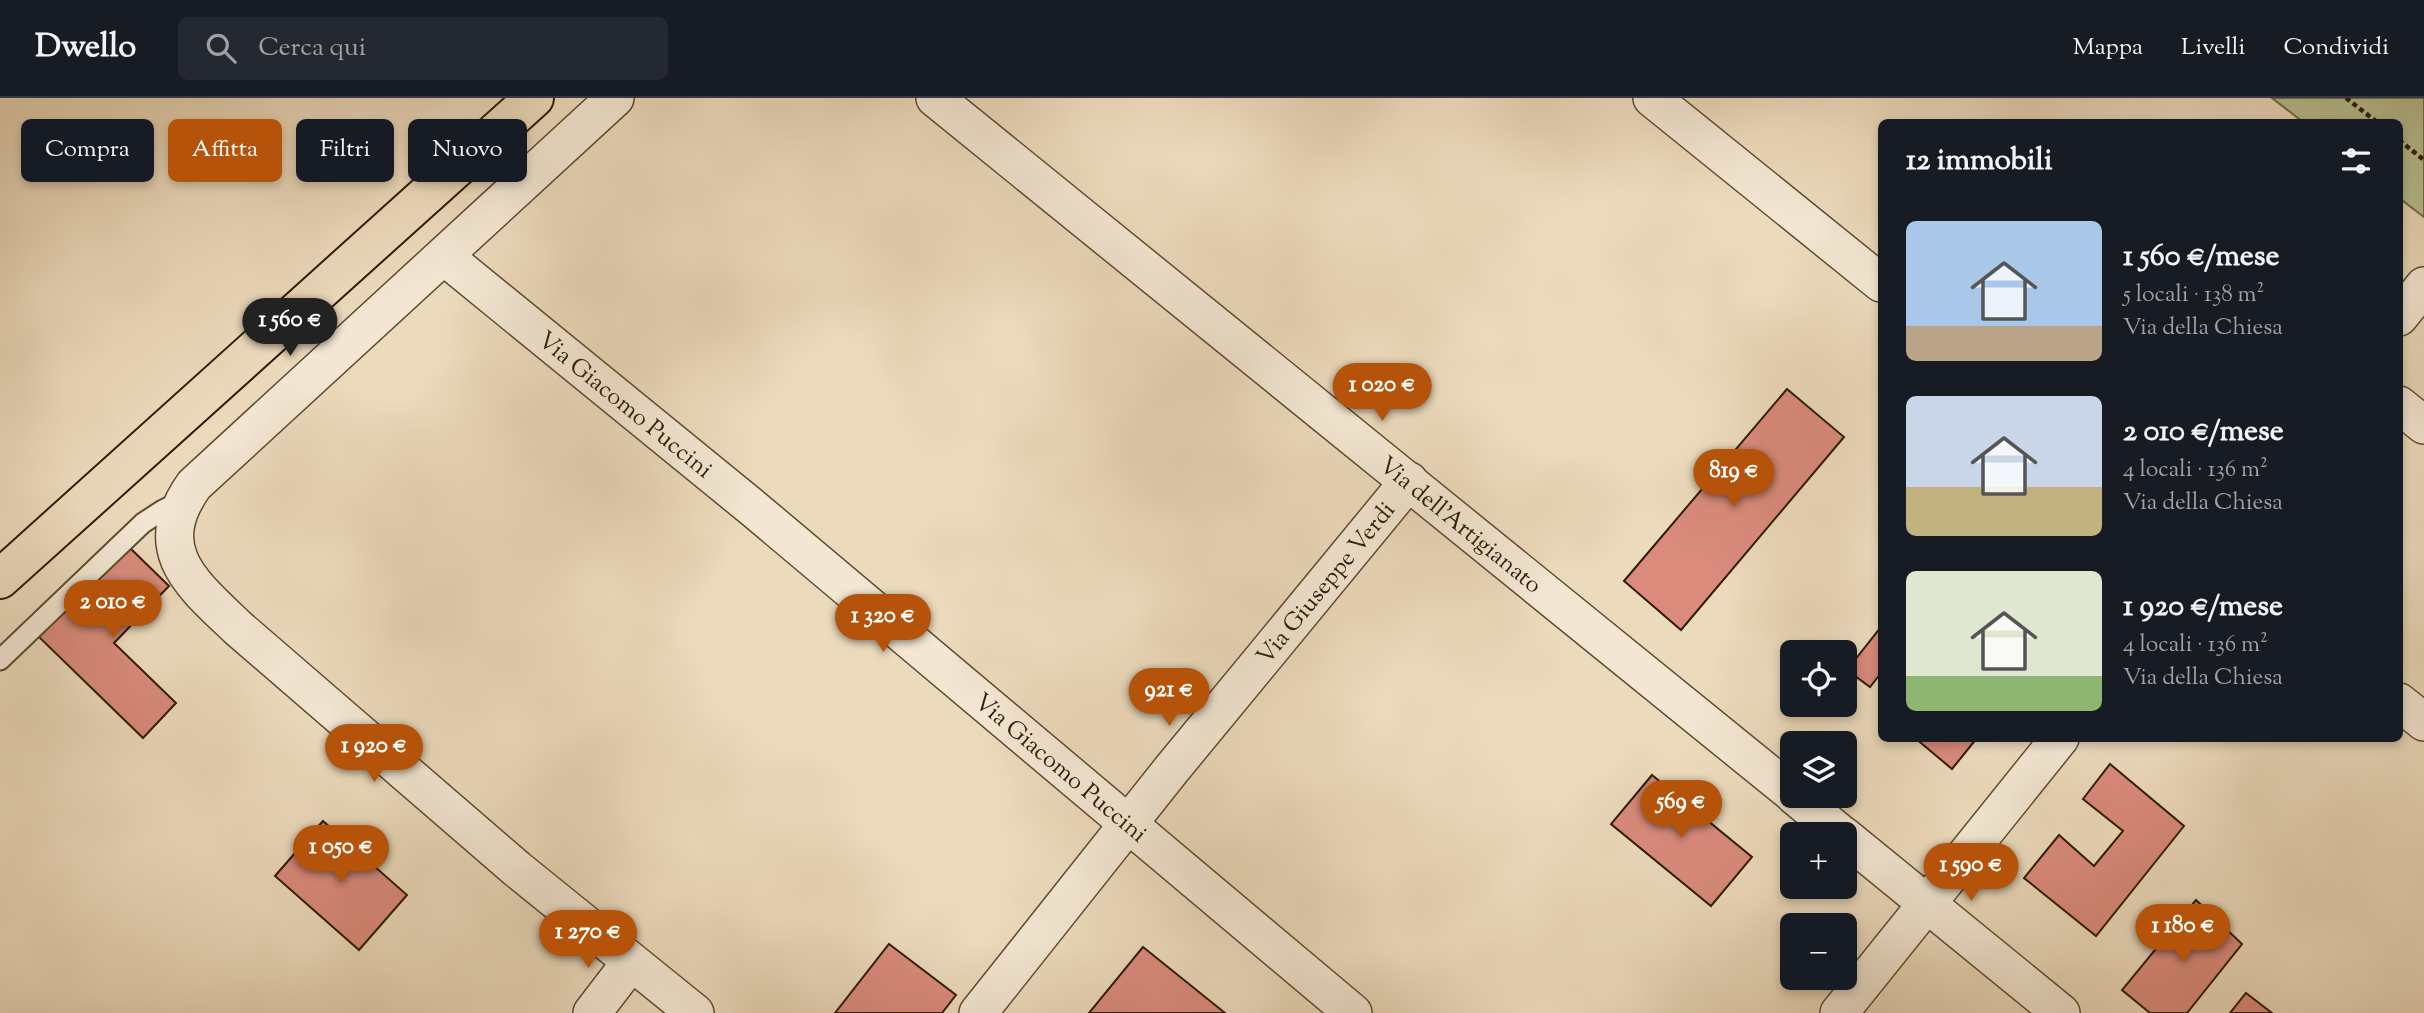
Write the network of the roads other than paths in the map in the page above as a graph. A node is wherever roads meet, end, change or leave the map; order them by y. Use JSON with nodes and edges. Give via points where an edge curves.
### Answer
{"nodes":[{"id":1,"x":534,"y":98,"type":"edge"},
{"id":2,"x":615,"y":98,"type":"edge"},
{"id":3,"x":935,"y":98,"type":"edge"},
{"id":4,"x":1652,"y":98,"type":"edge"},
{"id":5,"x":445,"y":257,"type":"junction"},
{"id":6,"x":1878,"y":281,"type":"edge"},
{"id":7,"x":2424,"y":286,"type":"edge"},
{"id":8,"x":2403,"y":312,"type":"edge"},
{"id":9,"x":2403,"y":408,"type":"edge"},
{"id":10,"x":2424,"y":425,"type":"edge"},
{"id":11,"x":1409,"y":481,"type":"junction"},
{"id":12,"x":183,"y":500,"type":"junction"},
{"id":13,"x":0,"y":579,"type":"edge"},
{"id":14,"x":0,"y":660,"type":"edge"},
{"id":15,"x":2403,"y":705,"type":"edge"},
{"id":16,"x":2424,"y":722,"type":"edge"},
{"id":17,"x":2057,"y":742,"type":"edge"},
{"id":18,"x":1780,"y":784,"type":"edge"},
{"id":19,"x":1810,"y":808,"type":"edge"},
{"id":20,"x":1826,"y":822,"type":"edge"},
{"id":21,"x":1128,"y":825,"type":"junction"},
{"id":22,"x":1857,"y":847,"type":"edge"},
{"id":23,"x":1927,"y":904,"type":"junction"},
{"id":24,"x":631,"y":962,"type":"junction"},
{"id":25,"x":592,"y":1013,"type":"edge"},
{"id":26,"x":695,"y":1013,"type":"edge"},
{"id":27,"x":978,"y":1013,"type":"edge"},
{"id":28,"x":1353,"y":1013,"type":"edge"},
{"id":29,"x":1839,"y":1013,"type":"edge"},
{"id":30,"x":2062,"y":1013,"type":"edge"}],
"edges":[{"from":1,"to":13,"type":"main road"},
{"from":2,"to":5,"type":"street"},
{"from":3,"to":11,"type":"street","name":"Via dell'Artigianato"},
{"from":4,"to":6,"type":"street"},
{"from":5,"to":12,"type":"street","via":[[194,485]]},
{"from":5,"to":21,"type":"street","name":"Via Giacomo Puccini","via":[[754,509]]},
{"from":7,"to":8,"type":"street"},
{"from":9,"to":10,"type":"street"},
{"from":11,"to":18,"type":"street","name":"Via dell'Artigianato"},
{"from":11,"to":21,"type":"street","name":"Via Giuseppe Verdi"},
{"from":12,"to":14,"type":"lane","via":[[143,523]]},
{"from":12,"to":24,"type":"street","via":[[175,542],[183,570],[194,586],[517,869]]},
{"from":15,"to":16,"type":"street"},
{"from":17,"to":23,"type":"street"},
{"from":19,"to":20,"type":"street","name":"Via dell'Artigianato"},
{"from":21,"to":27,"type":"street","name":"Via Giuseppe Verdi"},
{"from":21,"to":28,"type":"street","name":"Via Giacomo Puccini"},
{"from":22,"to":23,"type":"street","name":"Via dell'Artigianato"},
{"from":23,"to":29,"type":"street"},
{"from":23,"to":30,"type":"street","name":"Via dell'Artigianato"},
{"from":24,"to":25,"type":"street"},
{"from":24,"to":26,"type":"street"}]}
